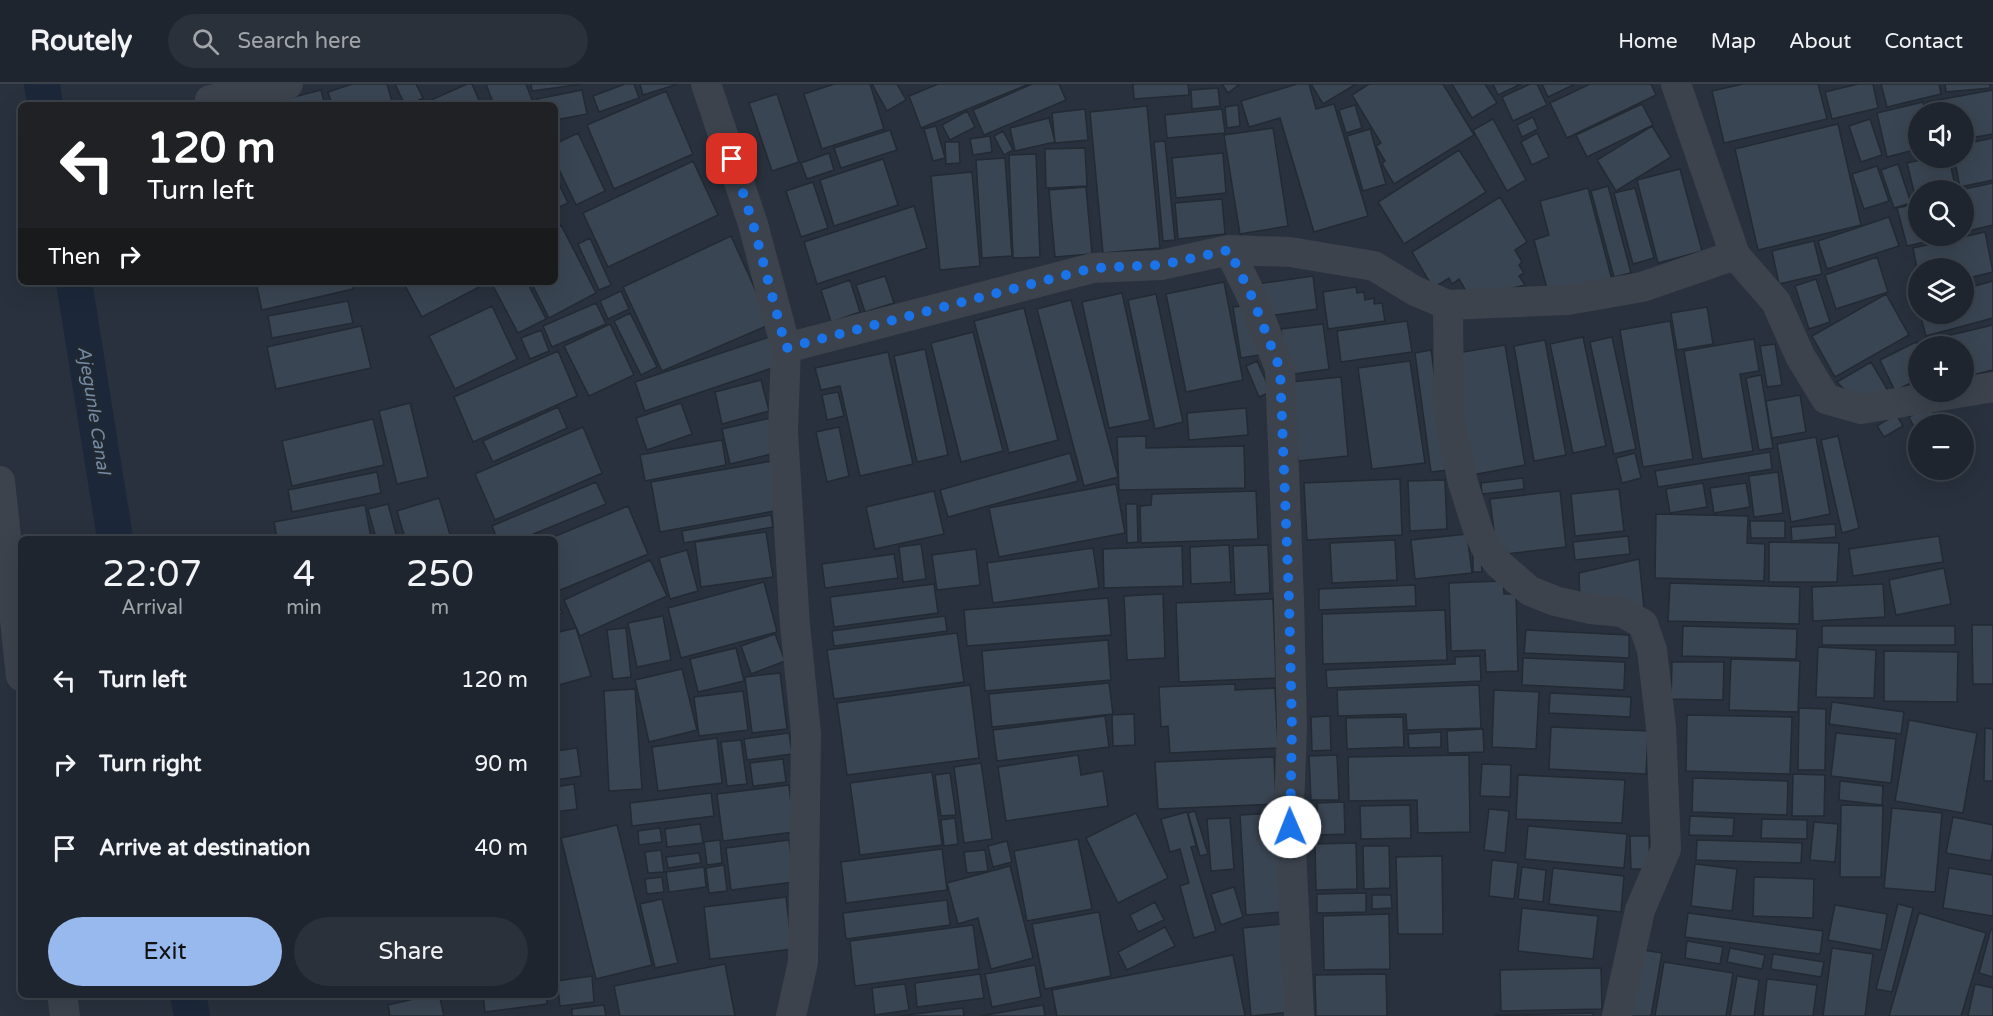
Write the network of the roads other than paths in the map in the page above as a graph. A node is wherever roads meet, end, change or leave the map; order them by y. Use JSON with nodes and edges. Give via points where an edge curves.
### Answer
{"nodes":[{"id":1,"x":288,"y":84,"type":"edge"},
{"id":2,"x":706,"y":84,"type":"edge"},
{"id":3,"x":1676,"y":84,"type":"edge"},
{"id":4,"x":210,"y":100,"type":"dead end"},
{"id":5,"x":1229,"y":250,"type":"junction"},
{"id":6,"x":1735,"y":255,"type":"junction"},
{"id":7,"x":1448,"y":305,"type":"junction"},
{"id":8,"x":786,"y":348,"type":"junction"},
{"id":9,"x":1993,"y":387,"type":"edge"},
{"id":10,"x":0,"y":482,"type":"edge"},
{"id":11,"x":4,"y":567,"type":"edge"},
{"id":12,"x":18,"y":657,"type":"edge"},
{"id":13,"x":63,"y":998,"type":"edge"},
{"id":14,"x":65,"y":1016,"type":"edge"},
{"id":15,"x":791,"y":1016,"type":"edge"},
{"id":16,"x":1299,"y":1016,"type":"edge"},
{"id":17,"x":1617,"y":1016,"type":"edge"}],
"edges":[{"from":1,"to":4,"type":"street"},
{"from":2,"to":8,"type":"street","via":[[753,224]]},
{"from":3,"to":6,"type":"street"},
{"from":5,"to":7,"type":"street","via":[[1290,252],[1374,266],[1415,291]]},
{"from":5,"to":8,"type":"street","via":[[1161,265],[1093,268]]},
{"from":5,"to":16,"type":"street","via":[[1280,369],[1290,611],[1289,817]]},
{"from":6,"to":7,"type":"street","via":[[1642,287],[1579,298]]},
{"from":6,"to":9,"type":"street","via":[[1776,302],[1800,356],[1826,399],[1861,409]]},
{"from":7,"to":17,"type":"street","via":[[1449,416],[1463,483],[1486,548],[1530,591],[1556,602],[1622,612],[1643,624],[1652,650],[1661,727],[1666,849],[1640,910]]},
{"from":8,"to":15,"type":"street","via":[[783,432],[806,732],[803,962]]},
{"from":10,"to":11,"type":"street"},
{"from":11,"to":12,"type":"street"},
{"from":13,"to":14,"type":"street"}]}
